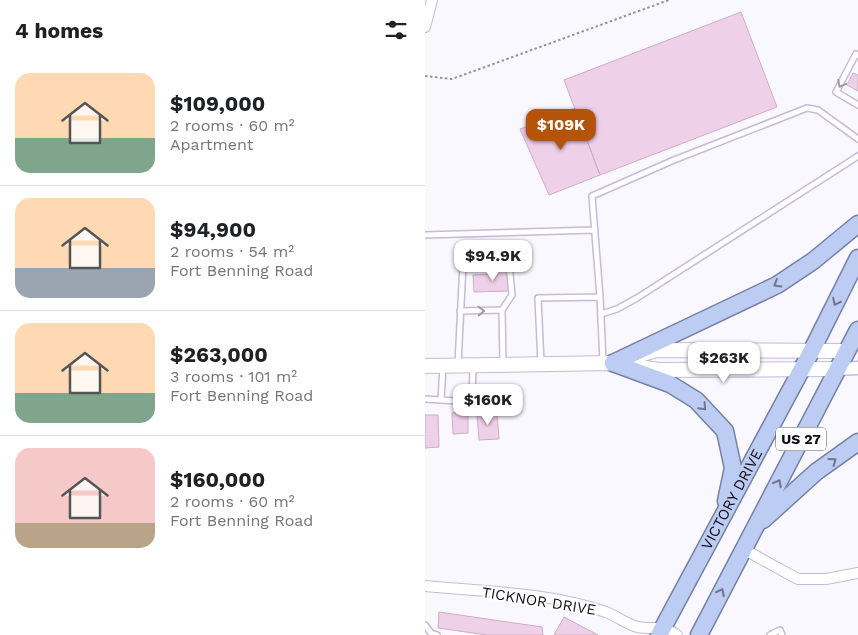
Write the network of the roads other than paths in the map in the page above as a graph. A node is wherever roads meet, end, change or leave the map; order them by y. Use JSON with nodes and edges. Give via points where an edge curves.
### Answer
{"nodes":[{"id":1,"x":432,"y":0,"type":"edge"},
{"id":2,"x":425,"y":27,"type":"edge"},
{"id":3,"x":858,"y":55,"type":"edge"},
{"id":4,"x":858,"y":105,"type":"edge"},
{"id":5,"x":858,"y":139,"type":"edge"},
{"id":6,"x":858,"y":156,"type":"edge"},
{"id":7,"x":858,"y":224,"type":"edge"},
{"id":8,"x":595,"y":230,"type":"junction"},
{"id":9,"x":425,"y":235,"type":"edge"},
{"id":10,"x":858,"y":258,"type":"edge"},
{"id":11,"x":600,"y":297,"type":"junction"},
{"id":12,"x":502,"y":310,"type":"junction"},
{"id":13,"x":460,"y":311,"type":"junction"},
{"id":14,"x":601,"y":314,"type":"junction"},
{"id":15,"x":858,"y":330,"type":"edge"},
{"id":16,"x":813,"y":350,"type":"junction"},
{"id":17,"x":853,"y":351,"type":"edge"},
{"id":18,"x":608,"y":363,"type":"junction"},
{"id":19,"x":473,"y":364,"type":"junction"},
{"id":20,"x":503,"y":364,"type":"junction"},
{"id":21,"x":541,"y":364,"type":"junction"},
{"id":22,"x":457,"y":365,"type":"junction"},
{"id":23,"x":425,"y":366,"type":"edge"},
{"id":24,"x":443,"y":366,"type":"junction"},
{"id":25,"x":858,"y":368,"type":"edge"},
{"id":26,"x":837,"y":369,"type":"junction"},
{"id":27,"x":801,"y":370,"type":"junction"},
{"id":28,"x":425,"y":399,"type":"edge"},
{"id":29,"x":441,"y":400,"type":"junction"},
{"id":30,"x":858,"y":442,"type":"edge"},
{"id":31,"x":721,"y":521,"type":"junction"},
{"id":32,"x":756,"y":526,"type":"junction"},
{"id":33,"x":743,"y":549,"type":"junction"},
{"id":34,"x":858,"y":573,"type":"edge"},
{"id":35,"x":425,"y":586,"type":"edge"},
{"id":36,"x":425,"y":625,"type":"edge"},
{"id":37,"x":667,"y":632,"type":"edge"},
{"id":38,"x":437,"y":635,"type":"edge"},
{"id":39,"x":699,"y":635,"type":"edge"},
{"id":40,"x":770,"y":635,"type":"edge"},
{"id":41,"x":782,"y":635,"type":"edge"}],
"edges":[{"from":1,"to":2,"type":"street"},
{"from":3,"to":4,"type":"lane","one_way":true,"via":[[836,92]]},
{"from":5,"to":8,"type":"lane","via":[[818,110],[807,108],[592,196]]},
{"from":6,"to":14,"type":"lane","via":[[637,298]]},
{"from":7,"to":18,"type":"highway","one_way":true,"via":[[777,285]]},
{"from":8,"to":9,"type":"lane"},
{"from":8,"to":11,"type":"lane"},
{"from":10,"to":16,"type":"highway","name":"VICTORY DRIVE","number":"US 27","one_way":true},
{"from":11,"to":14,"type":"lane"},
{"from":11,"to":21,"type":"lane","via":[[538,298]]},
{"from":13,"to":12,"type":"lane","one_way":true},
{"from":12,"to":13,"type":"lane","via":[[512,295],[509,263],[463,264]]},
{"from":12,"to":20,"type":"lane"},
{"from":13,"to":22,"type":"lane"},
{"from":14,"to":18,"type":"lane"},
{"from":15,"to":17,"type":"highway","number":"US 27"},
{"from":16,"to":17,"type":"main road"},
{"from":16,"to":18,"type":"main road","via":[[656,350]]},
{"from":16,"to":27,"type":"highway","name":"VICTORY DRIVE","number":"US 27"},
{"from":17,"to":26,"type":"highway","number":"US 27"},
{"from":18,"to":21,"type":"main road"},
{"from":18,"to":27,"type":"main road","via":[[658,370]]},
{"from":18,"to":31,"type":"highway","one_way":true,"via":[[670,384],[696,400],[725,431],[733,468]]},
{"from":19,"to":20,"type":"main road"},
{"from":19,"to":22,"type":"main road"},
{"from":19,"to":29,"type":"lane","via":[[472,402]]},
{"from":20,"to":21,"type":"main road"},
{"from":22,"to":24,"type":"main road"},
{"from":23,"to":24,"type":"main road"},
{"from":24,"to":29,"type":"lane"},
{"from":25,"to":26,"type":"street"},
{"from":26,"to":27,"type":"main road"},
{"from":32,"to":26,"type":"highway","number":"US 27","one_way":true},
{"from":27,"to":31,"type":"highway","name":"VICTORY DRIVE","number":"US 27"},
{"from":28,"to":29,"type":"lane"},
{"from":32,"to":30,"type":"highway","one_way":true,"via":[[816,472]]},
{"from":31,"to":37,"type":"highway","name":"VICTORY DRIVE","number":"US 27"},
{"from":32,"to":33,"type":"highway","number":"US 27"},
{"from":33,"to":34,"type":"street","via":[[798,579],[826,580]]},
{"from":39,"to":33,"type":"highway","number":"US 27","one_way":true},
{"from":35,"to":37,"type":"street","name":"TICKNOR DRIVE","via":[[571,603],[607,612],[635,626]]},
{"from":36,"to":38,"type":"lane"},
{"from":40,"to":41,"type":"lane","via":[[780,630]]}]}
